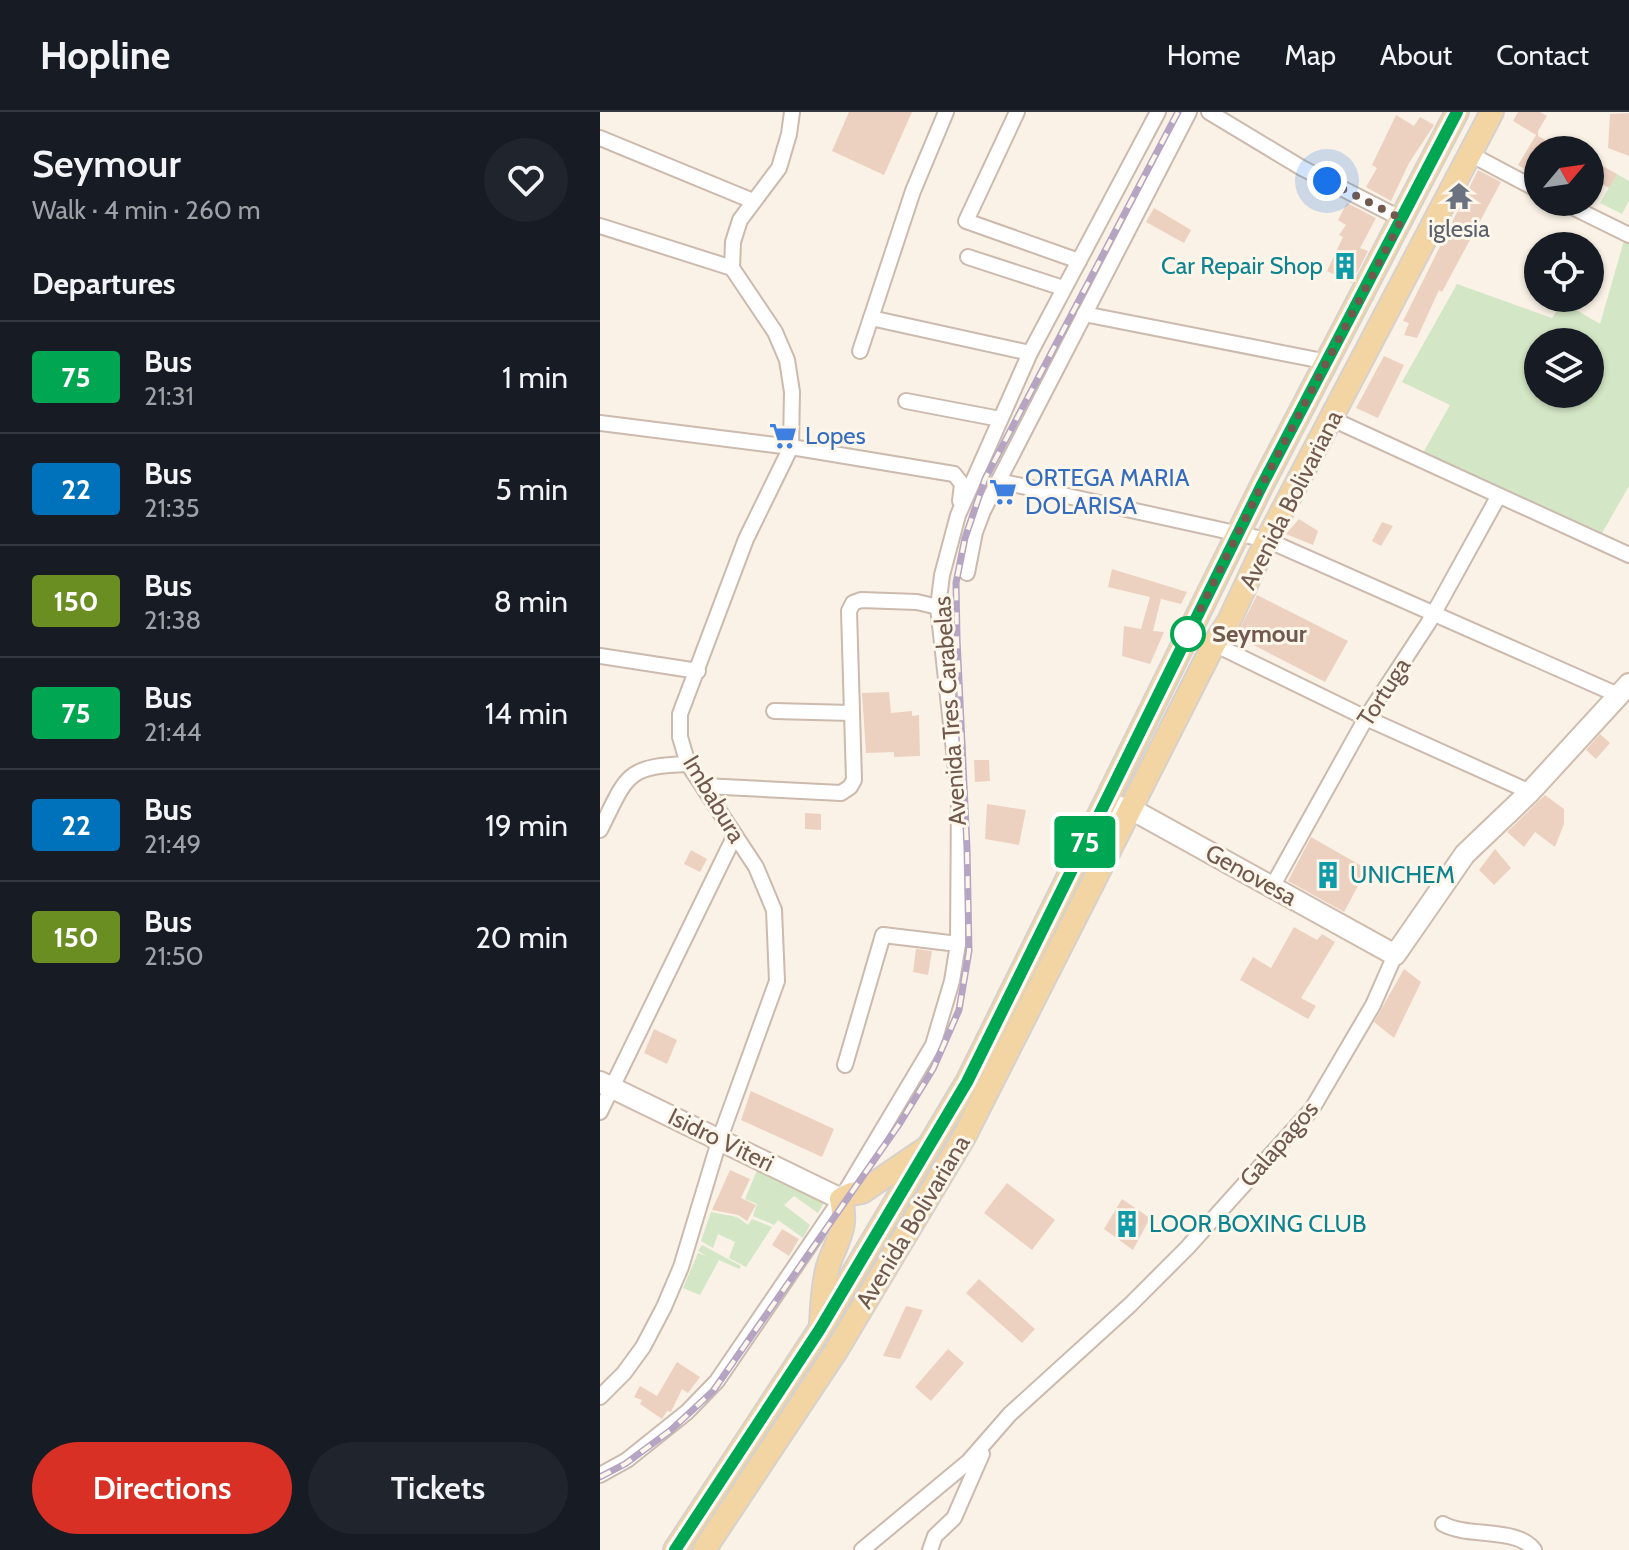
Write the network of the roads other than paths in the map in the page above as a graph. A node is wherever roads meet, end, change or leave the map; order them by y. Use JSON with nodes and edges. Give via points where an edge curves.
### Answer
{"nodes":[{"id":1,"x":792,"y":112,"type":"edge"},
{"id":2,"x":946,"y":112,"type":"edge"},
{"id":3,"x":1017,"y":112,"type":"edge"},
{"id":4,"x":1158,"y":112,"type":"edge"},
{"id":5,"x":1189,"y":112,"type":"edge"},
{"id":6,"x":1209,"y":112,"type":"edge"},
{"id":7,"x":1457,"y":112,"type":"edge"},
{"id":8,"x":1492,"y":112,"type":"edge"},
{"id":9,"x":600,"y":138,"type":"edge"},
{"id":10,"x":1470,"y":154,"type":"junction"},
{"id":11,"x":1524,"y":183,"type":"edge"},
{"id":12,"x":753,"y":201,"type":"junction"},
{"id":13,"x":1592,"y":216,"type":"edge"},
{"id":14,"x":1402,"y":219,"type":"junction"},
{"id":15,"x":600,"y":226,"type":"edge"},
{"id":16,"x":1628,"y":233,"type":"edge"},
{"id":17,"x":968,"y":257,"type":"dead end"},
{"id":18,"x":1079,"y":261,"type":"junction"},
{"id":19,"x":732,"y":268,"type":"junction"},
{"id":20,"x":1063,"y":288,"type":"junction"},
{"id":21,"x":1084,"y":314,"type":"junction"},
{"id":22,"x":871,"y":318,"type":"junction"},
{"id":23,"x":860,"y":351,"type":"dead end"},
{"id":24,"x":1030,"y":353,"type":"junction"},
{"id":25,"x":1328,"y":362,"type":"junction"},
{"id":26,"x":906,"y":401,"type":"dead end"},
{"id":27,"x":1000,"y":419,"type":"junction"},
{"id":28,"x":1332,"y":419,"type":"junction"},
{"id":29,"x":600,"y":423,"type":"edge"},
{"id":30,"x":791,"y":447,"type":"junction"},
{"id":31,"x":999,"y":481,"type":"junction"},
{"id":32,"x":1498,"y":497,"type":"junction"},
{"id":33,"x":958,"y":515,"type":"junction"},
{"id":34,"x":1238,"y":532,"type":"junction"},
{"id":35,"x":1267,"y":540,"type":"junction"},
{"id":36,"x":1629,"y":555,"type":"edge"},
{"id":37,"x":967,"y":573,"type":"dead end"},
{"id":38,"x":938,"y":607,"type":"junction"},
{"id":39,"x":1434,"y":614,"type":"junction"},
{"id":40,"x":1214,"y":644,"type":"junction"},
{"id":41,"x":600,"y":656,"type":"edge"},
{"id":42,"x":698,"y":671,"type":"junction"},
{"id":43,"x":1624,"y":690,"type":"edge"},
{"id":44,"x":774,"y":711,"type":"dead end"},
{"id":45,"x":852,"y":713,"type":"junction"},
{"id":46,"x":1366,"y":718,"type":"junction"},
{"id":47,"x":688,"y":764,"type":"junction"},
{"id":48,"x":704,"y":786,"type":"junction"},
{"id":49,"x":1530,"y":792,"type":"junction"},
{"id":50,"x":1103,"y":803,"type":"junction"},
{"id":51,"x":1131,"y":809,"type":"junction"},
{"id":52,"x":600,"y":830,"type":"edge"},
{"id":53,"x":735,"y":835,"type":"junction"},
{"id":54,"x":1272,"y":887,"type":"junction"},
{"id":55,"x":958,"y":944,"type":"junction"},
{"id":56,"x":1395,"y":955,"type":"junction"},
{"id":57,"x":845,"y":1065,"type":"dead end"},
{"id":58,"x":606,"y":1085,"type":"edge"},
{"id":59,"x":600,"y":1112,"type":"edge"},
{"id":60,"x":720,"y":1138,"type":"junction"},
{"id":61,"x":932,"y":1144,"type":"junction"},
{"id":62,"x":841,"y":1199,"type":"junction"},
{"id":63,"x":820,"y":1329,"type":"junction"},
{"id":64,"x":600,"y":1397,"type":"edge"},
{"id":65,"x":988,"y":1438,"type":"junction"},
{"id":66,"x":600,"y":1475,"type":"edge"},
{"id":67,"x":1443,"y":1524,"type":"dead end"},
{"id":68,"x":675,"y":1550,"type":"edge"},
{"id":69,"x":704,"y":1550,"type":"edge"},
{"id":70,"x":862,"y":1550,"type":"edge"},
{"id":71,"x":930,"y":1550,"type":"edge"},
{"id":72,"x":1534,"y":1550,"type":"edge"}],
"edges":[{"from":1,"to":12,"type":"street","via":[[779,168]]},
{"from":2,"to":22,"type":"street"},
{"from":3,"to":18,"type":"street","via":[[966,221]]},
{"from":4,"to":18,"type":"street","name":"Avenida Tres Carabelas"},
{"from":5,"to":21,"type":"street"},
{"from":6,"to":14,"type":"street"},
{"from":7,"to":14,"type":"main road","name":"Avenida Bolivariana"},
{"from":8,"to":10,"type":"main road","name":"Avenida Bolivariana"},
{"from":9,"to":12,"type":"street"},
{"from":10,"to":11,"type":"street"},
{"from":10,"to":28,"type":"main road","name":"Avenida Bolivariana"},
{"from":12,"to":19,"type":"street","via":[[733,242]]},
{"from":13,"to":16,"type":"street"},
{"from":14,"to":25,"type":"main road","name":"Avenida Bolivariana"},
{"from":15,"to":19,"type":"street"},
{"from":17,"to":20,"type":"street"},
{"from":18,"to":20,"type":"street","name":"Avenida Tres Carabelas"},
{"from":19,"to":30,"type":"street","name":"Imbabura","via":[[775,332],[787,360]]},
{"from":20,"to":24,"type":"street","name":"Avenida Tres Carabelas"},
{"from":21,"to":25,"type":"street"},
{"from":21,"to":31,"type":"street"},
{"from":22,"to":23,"type":"street"},
{"from":22,"to":24,"type":"street"},
{"from":24,"to":27,"type":"street","name":"Avenida Tres Carabelas"},
{"from":25,"to":34,"type":"main road","name":"Avenida Bolivariana"},
{"from":26,"to":27,"type":"street"},
{"from":27,"to":33,"type":"street","name":"Avenida Tres Carabelas"},
{"from":28,"to":32,"type":"street"},
{"from":28,"to":35,"type":"main road","name":"Avenida Bolivariana"},
{"from":29,"to":30,"type":"street"},
{"from":30,"to":33,"type":"street","via":[[954,474],[962,484]]},
{"from":30,"to":42,"type":"street","name":"Imbabura","via":[[746,539]]},
{"from":31,"to":34,"type":"street"},
{"from":31,"to":37,"type":"street","via":[[975,532]]},
{"from":32,"to":36,"type":"street"},
{"from":32,"to":39,"type":"street","name":"Tortuga"},
{"from":33,"to":38,"type":"street","name":"Avenida Tres Carabelas"},
{"from":34,"to":35,"type":"street"},
{"from":34,"to":50,"type":"main road","name":"Avenida Bolivariana"},
{"from":35,"to":39,"type":"street"},
{"from":35,"to":40,"type":"main road","name":"Avenida Bolivariana"},
{"from":38,"to":45,"type":"street","via":[[917,602],[853,603]]},
{"from":38,"to":55,"type":"street","name":"Avenida Tres Carabelas","via":[[959,796]]},
{"from":39,"to":43,"type":"street"},
{"from":39,"to":46,"type":"street","name":"Tortuga"},
{"from":40,"to":46,"type":"street"},
{"from":40,"to":51,"type":"main road","name":"Avenida Bolivariana"},
{"from":41,"to":42,"type":"street"},
{"from":42,"to":47,"type":"street","name":"Imbabura","via":[[680,714]]},
{"from":43,"to":49,"type":"street","name":"Galapagos"},
{"from":44,"to":45,"type":"street"},
{"from":45,"to":48,"type":"street","via":[[854,780],[841,793]]},
{"from":46,"to":49,"type":"street"},
{"from":46,"to":54,"type":"street","name":"Tortuga"},
{"from":47,"to":48,"type":"street","name":"Imbabura"},
{"from":47,"to":52,"type":"street","via":[[643,768],[623,784]]},
{"from":48,"to":53,"type":"street","name":"Imbabura"},
{"from":49,"to":56,"type":"street","name":"Galapagos","via":[[1465,854]]},
{"from":50,"to":51,"type":"street","name":"Genovesa"},
{"from":50,"to":61,"type":"main road","name":"Avenida Bolivariana"},
{"from":51,"to":54,"type":"street","name":"Genovesa"},
{"from":51,"to":69,"type":"main road","name":"Avenida Bolivariana","via":[[939,1181],[836,1351]]},
{"from":53,"to":58,"type":"street"},
{"from":53,"to":60,"type":"street","name":"Imbabura","via":[[774,910],[777,981]]},
{"from":54,"to":56,"type":"street","name":"Genovesa"},
{"from":55,"to":57,"type":"street","via":[[883,935]]},
{"from":55,"to":62,"type":"street","name":"Avenida Tres Carabelas","via":[[933,1045]]},
{"from":56,"to":65,"type":"street","name":"Galapagos","via":[[1373,1005],[1312,1109],[1177,1258]]},
{"from":58,"to":59,"type":"street"},
{"from":58,"to":60,"type":"street","name":"Isidro Viteri"},
{"from":60,"to":62,"type":"street","name":"Isidro Viteri"},
{"from":60,"to":64,"type":"street","name":"Imbabura","via":[[664,1307],[643,1347]]},
{"from":61,"to":62,"type":"main road","via":[[862,1192]]},
{"from":61,"to":63,"type":"main road","name":"Avenida Bolivariana"},
{"from":62,"to":63,"type":"main road","via":[[845,1219],[829,1265]]},
{"from":62,"to":66,"type":"street","name":"Avenida Tres Carabelas","via":[[717,1381],[687,1412]]},
{"from":63,"to":68,"type":"main road","name":"Avenida Bolivariana"},
{"from":65,"to":70,"type":"street","name":"Galapagos","via":[[968,1462]]},
{"from":65,"to":71,"type":"street","via":[[954,1518],[935,1536]]},
{"from":67,"to":72,"type":"street","via":[[1517,1538]]}]}
